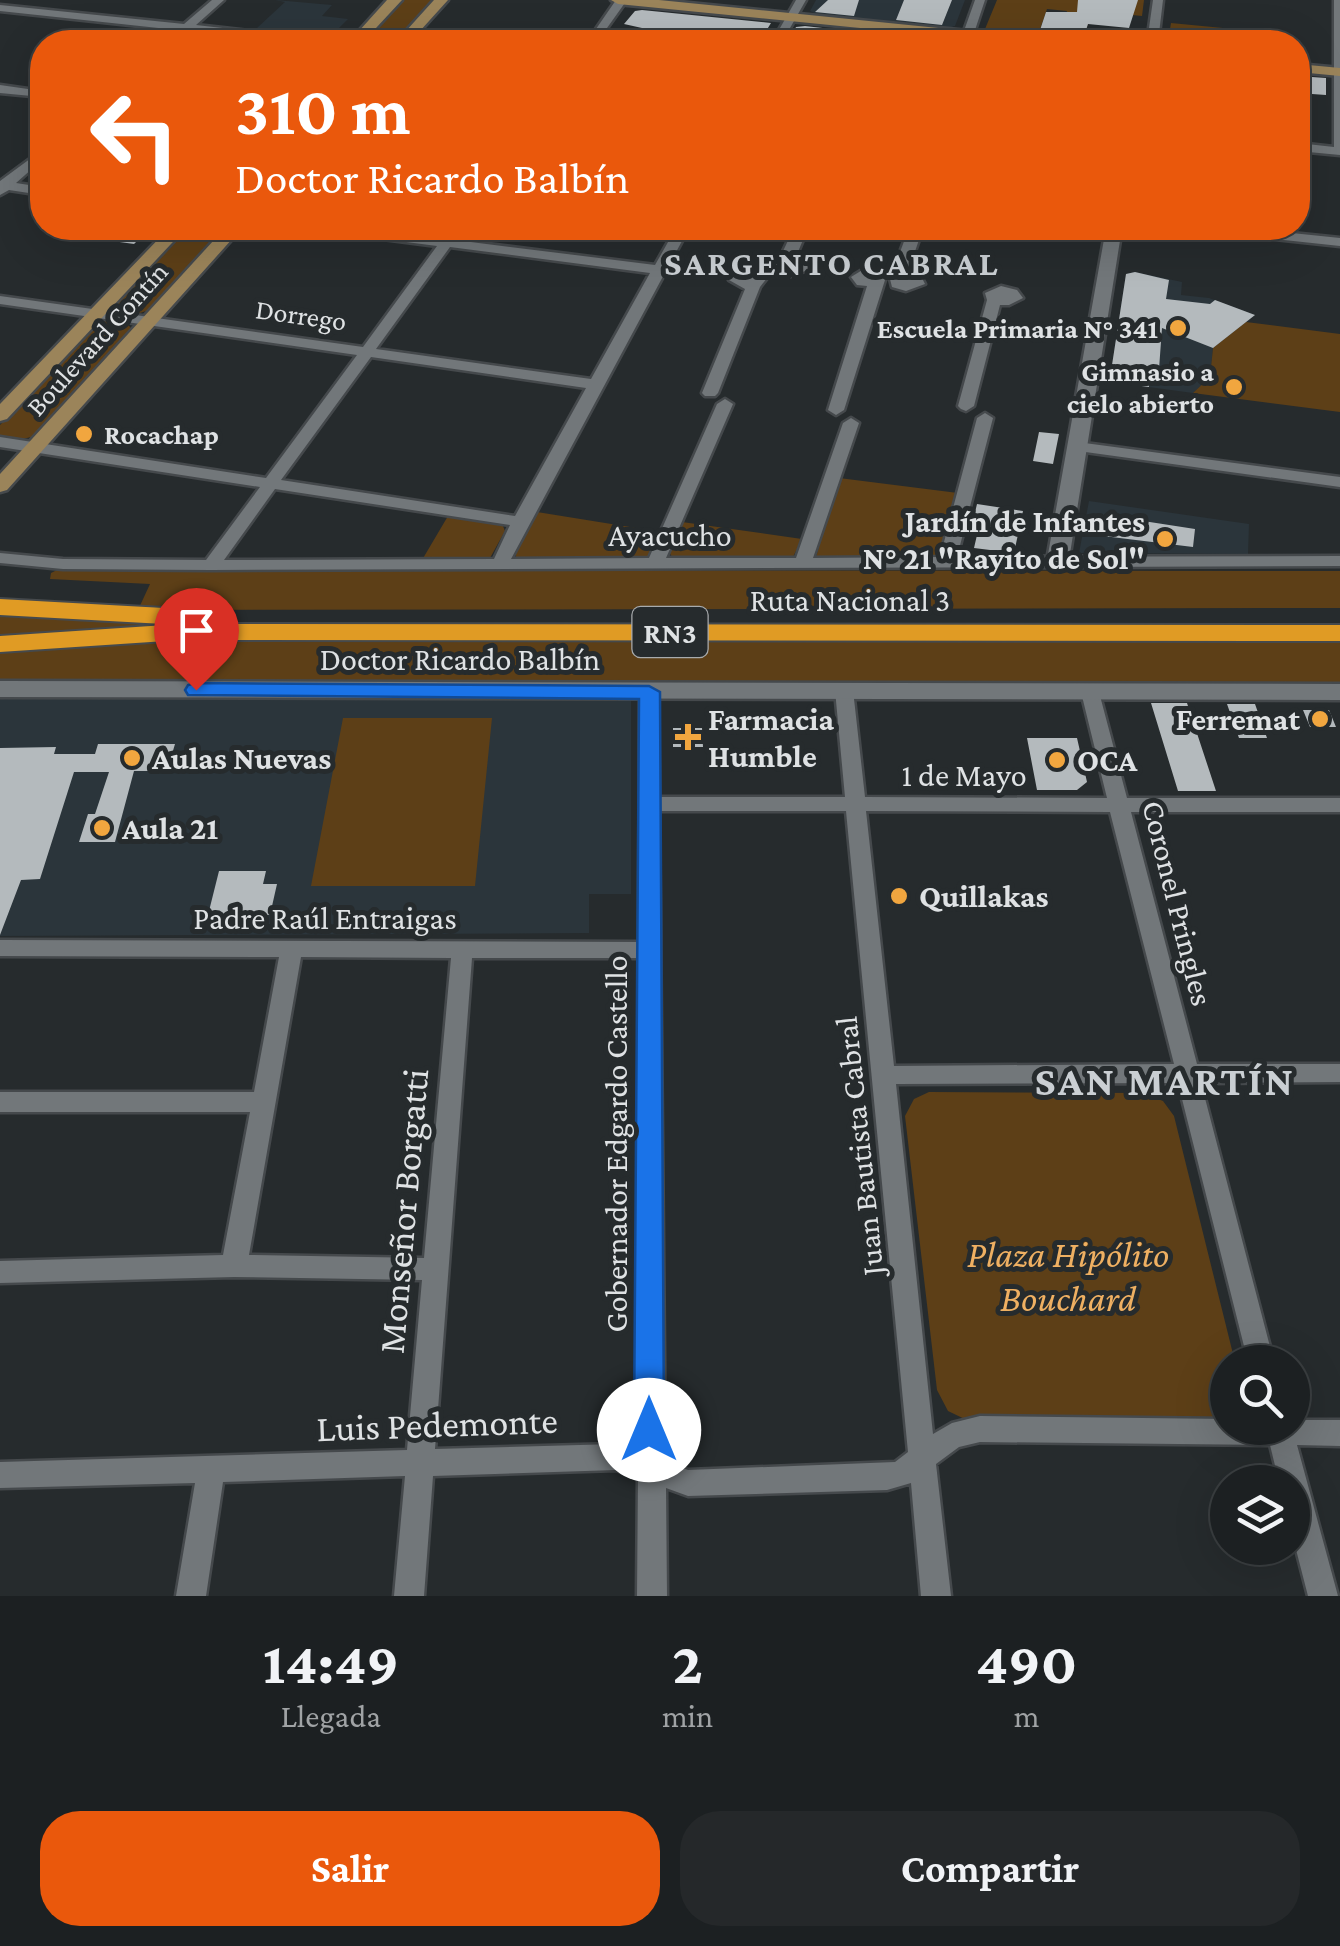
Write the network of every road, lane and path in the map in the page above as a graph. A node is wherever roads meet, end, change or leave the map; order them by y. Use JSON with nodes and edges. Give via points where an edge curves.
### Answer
{"nodes":[{"id":1,"x":37,"y":0,"type":"edge"},
{"id":2,"x":219,"y":0,"type":"edge"},
{"id":3,"x":395,"y":0,"type":"edge"},
{"id":4,"x":442,"y":0,"type":"edge"},
{"id":5,"x":620,"y":0,"type":"edge"},
{"id":6,"x":801,"y":0,"type":"edge"},
{"id":7,"x":980,"y":0,"type":"edge"},
{"id":8,"x":1158,"y":0,"type":"edge"},
{"id":9,"x":1339,"y":0,"type":"edge"},
{"id":10,"x":0,"y":8,"type":"edge"},
{"id":11,"x":22,"y":10,"type":"junction"},
{"id":12,"x":791,"y":18,"type":"junction"},
{"id":13,"x":11,"y":19,"type":"dead end"},
{"id":14,"x":187,"y":28,"type":"junction"},
{"id":15,"x":185,"y":30,"type":"edge"},
{"id":16,"x":206,"y":30,"type":"edge"},
{"id":17,"x":367,"y":30,"type":"edge"},
{"id":18,"x":414,"y":30,"type":"edge"},
{"id":19,"x":600,"y":30,"type":"edge"},
{"id":20,"x":784,"y":30,"type":"edge"},
{"id":21,"x":891,"y":30,"type":"edge"},
{"id":22,"x":969,"y":30,"type":"edge"},
{"id":23,"x":1155,"y":30,"type":"edge"},
{"id":24,"x":1310,"y":69,"type":"edge"},
{"id":25,"x":1340,"y":72,"type":"edge"},
{"id":26,"x":0,"y":89,"type":"edge"},
{"id":27,"x":30,"y":93,"type":"edge"},
{"id":28,"x":1310,"y":147,"type":"edge"},
{"id":29,"x":1340,"y":149,"type":"edge"},
{"id":30,"x":30,"y":164,"type":"edge"},
{"id":31,"x":2,"y":187,"type":"edge"},
{"id":32,"x":30,"y":189,"type":"edge"},
{"id":33,"x":1310,"y":238,"type":"edge"},
{"id":34,"x":167,"y":240,"type":"edge"},
{"id":35,"x":223,"y":240,"type":"edge"},
{"id":36,"x":448,"y":240,"type":"edge"},
{"id":37,"x":482,"y":240,"type":"edge"},
{"id":38,"x":676,"y":240,"type":"edge"},
{"id":39,"x":796,"y":240,"type":"edge"},
{"id":40,"x":912,"y":240,"type":"edge"},
{"id":41,"x":1112,"y":240,"type":"edge"},
{"id":42,"x":1340,"y":242,"type":"edge"},
{"id":43,"x":786,"y":264,"type":"dead end"},
{"id":44,"x":660,"y":270,"type":"junction"},
{"id":45,"x":899,"y":278,"type":"dead end"},
{"id":46,"x":875,"y":282,"type":"dead end"},
{"id":47,"x":754,"y":285,"type":"dead end"},
{"id":48,"x":0,"y":300,"type":"edge"},
{"id":49,"x":994,"y":300,"type":"dead end"},
{"id":50,"x":97,"y":314,"type":"junction"},
{"id":51,"x":150,"y":322,"type":"junction"},
{"id":52,"x":366,"y":352,"type":"junction"},
{"id":53,"x":594,"y":384,"type":"junction"},
{"id":54,"x":0,"y":415,"type":"edge"},
{"id":55,"x":0,"y":442,"type":"edge"},
{"id":56,"x":1076,"y":447,"type":"junction"},
{"id":57,"x":35,"y":448,"type":"junction"},
{"id":58,"x":1340,"y":482,"type":"edge"},
{"id":59,"x":271,"y":484,"type":"junction"},
{"id":60,"x":0,"y":486,"type":"edge"},
{"id":61,"x":520,"y":522,"type":"junction"},
{"id":62,"x":0,"y":558,"type":"edge"},
{"id":63,"x":1058,"y":560,"type":"junction"},
{"id":64,"x":1340,"y":561,"type":"edge"},
{"id":65,"x":500,"y":564,"type":"junction"},
{"id":66,"x":655,"y":564,"type":"junction"},
{"id":67,"x":948,"y":564,"type":"junction"},
{"id":68,"x":211,"y":565,"type":"junction"},
{"id":69,"x":802,"y":566,"type":"junction"},
{"id":70,"x":0,"y":607,"type":"edge"},
{"id":71,"x":1340,"y":614,"type":"edge"},
{"id":72,"x":1340,"y":633,"type":"edge"},
{"id":73,"x":0,"y":644,"type":"edge"},
{"id":74,"x":0,"y":689,"type":"edge"},
{"id":75,"x":844,"y":690,"type":"junction"},
{"id":76,"x":649,"y":692,"type":"junction"},
{"id":77,"x":1090,"y":692,"type":"junction"},
{"id":78,"x":1340,"y":693,"type":"edge"},
{"id":79,"x":647,"y":804,"type":"junction"},
{"id":80,"x":856,"y":804,"type":"junction"},
{"id":81,"x":1118,"y":805,"type":"junction"},
{"id":82,"x":1340,"y":805,"type":"edge"},
{"id":83,"x":0,"y":948,"type":"edge"},
{"id":84,"x":291,"y":950,"type":"junction"},
{"id":85,"x":649,"y":950,"type":"junction"},
{"id":86,"x":462,"y":952,"type":"junction"},
{"id":87,"x":1185,"y":1073,"type":"junction"},
{"id":88,"x":1340,"y":1073,"type":"edge"},
{"id":89,"x":884,"y":1075,"type":"junction"},
{"id":90,"x":0,"y":1102,"type":"edge"},
{"id":91,"x":264,"y":1102,"type":"junction"},
{"id":92,"x":234,"y":1266,"type":"junction"},
{"id":93,"x":437,"y":1270,"type":"junction"},
{"id":94,"x":0,"y":1272,"type":"edge"},
{"id":95,"x":1257,"y":1345,"type":"edge"},
{"id":96,"x":1210,"y":1430,"type":"edge"},
{"id":97,"x":1310,"y":1432,"type":"edge"},
{"id":98,"x":1340,"y":1434,"type":"edge"},
{"id":99,"x":1283,"y":1445,"type":"edge"},
{"id":100,"x":924,"y":1454,"type":"junction"},
{"id":101,"x":418,"y":1462,"type":"junction"},
{"id":102,"x":211,"y":1469,"type":"junction"},
{"id":103,"x":649,"y":1469,"type":"junction"},
{"id":104,"x":0,"y":1475,"type":"edge"},
{"id":105,"x":190,"y":1596,"type":"edge"},
{"id":106,"x":409,"y":1596,"type":"edge"},
{"id":107,"x":652,"y":1596,"type":"edge"},
{"id":108,"x":936,"y":1596,"type":"edge"},
{"id":109,"x":1323,"y":1596,"type":"edge"}],
"edges":[{"from":1,"to":11,"type":"street"},
{"from":2,"to":14,"type":"street"},
{"from":3,"to":17,"type":"main road"},
{"from":4,"to":18,"type":"main road"},
{"from":5,"to":12,"type":"main road"},
{"from":5,"to":19,"type":"street"},
{"from":6,"to":12,"type":"street"},
{"from":7,"to":22,"type":"street"},
{"from":8,"to":23,"type":"street"},
{"from":9,"to":25,"type":"street"},
{"from":10,"to":11,"type":"street"},
{"from":11,"to":13,"type":"street"},
{"from":11,"to":14,"type":"street"},
{"from":12,"to":20,"type":"street"},
{"from":12,"to":21,"type":"main road"},
{"from":14,"to":15,"type":"street"},
{"from":14,"to":16,"type":"street"},
{"from":24,"to":25,"type":"main road"},
{"from":25,"to":29,"type":"street"},
{"from":26,"to":27,"type":"street"},
{"from":28,"to":29,"type":"street"},
{"from":30,"to":31,"type":"street"},
{"from":31,"to":32,"type":"street"},
{"from":33,"to":42,"type":"street"},
{"from":34,"to":50,"type":"main road","name":"Boulevard Contín"},
{"from":35,"to":51,"type":"main road","name":"Boulevard Contín"},
{"from":36,"to":52,"type":"street"},
{"from":37,"to":44,"type":"street"},
{"from":38,"to":44,"type":"street"},
{"from":39,"to":43,"type":"street"},
{"from":40,"to":45,"type":"street"},
{"from":41,"to":56,"type":"street"},
{"from":44,"to":53,"type":"street"},
{"from":46,"to":69,"type":"street","via":[[836,410],[829,414],[850,423]]},
{"from":47,"to":66,"type":"street","via":[[710,393],[702,398],[705,404],[725,404]]},
{"from":48,"to":50,"type":"street","name":"Dorrego"},
{"from":49,"to":67,"type":"street","via":[[960,410],[964,418],[986,418]]},
{"from":50,"to":51,"type":"street","name":"Dorrego"},
{"from":50,"to":54,"type":"main road","name":"Boulevard Contín"},
{"from":51,"to":52,"type":"street","name":"Dorrego"},
{"from":51,"to":57,"type":"main road","name":"Boulevard Contín"},
{"from":52,"to":53,"type":"street","name":"Dorrego"},
{"from":52,"to":59,"type":"street"},
{"from":53,"to":61,"type":"street"},
{"from":55,"to":57,"type":"street"},
{"from":56,"to":58,"type":"street"},
{"from":56,"to":63,"type":"street"},
{"from":57,"to":59,"type":"street"},
{"from":57,"to":60,"type":"main road","name":"Boulevard Contín"},
{"from":59,"to":61,"type":"street"},
{"from":59,"to":68,"type":"street"},
{"from":61,"to":65,"type":"street"},
{"from":62,"to":68,"type":"street","name":"Ayacucho"},
{"from":63,"to":64,"type":"street","name":"Ayacucho"},
{"from":63,"to":67,"type":"street","name":"Ayacucho"},
{"from":65,"to":66,"type":"street","name":"Ayacucho"},
{"from":65,"to":68,"type":"street","name":"Ayacucho"},
{"from":66,"to":69,"type":"street","name":"Ayacucho"},
{"from":67,"to":69,"type":"street","name":"Ayacucho"},
{"from":70,"to":71,"type":"highway","name":"Ruta Nacional 3","number":"RN3","via":[[182,617]]},
{"from":72,"to":73,"type":"highway","name":"Ruta Nacional 3","number":"RN3","via":[[180,632]]},
{"from":74,"to":76,"type":"street","name":"Doctor Ricardo Balbín"},
{"from":75,"to":76,"type":"street","name":"Doctor Ricardo Balbín"},
{"from":75,"to":77,"type":"street","name":"Doctor Ricardo Balbín"},
{"from":75,"to":80,"type":"street","name":"Juan Bautista Cabral"},
{"from":76,"to":79,"type":"street","name":"Gobernador Edgardo Castello"},
{"from":77,"to":78,"type":"street","name":"Doctor Ricardo Balbín"},
{"from":77,"to":81,"type":"street","name":"Coronel Pringles"},
{"from":79,"to":80,"type":"street","name":"1 de Mayo"},
{"from":79,"to":85,"type":"street","name":"Gobernador Edgardo Castello"},
{"from":80,"to":81,"type":"street","name":"1 de Mayo"},
{"from":80,"to":89,"type":"street","name":"Juan Bautista Cabral"},
{"from":81,"to":82,"type":"street","name":"1 de Mayo"},
{"from":81,"to":87,"type":"street","name":"Coronel Pringles"},
{"from":83,"to":84,"type":"street","name":"Padre Raúl Entraigas"},
{"from":84,"to":86,"type":"street","name":"Padre Raúl Entraigas"},
{"from":84,"to":91,"type":"street"},
{"from":85,"to":86,"type":"street","name":"Padre Raúl Entraigas"},
{"from":85,"to":103,"type":"street","name":"Gobernador Edgardo Castello"},
{"from":86,"to":93,"type":"street","name":"Monseñor Borgatti"},
{"from":87,"to":88,"type":"street"},
{"from":87,"to":89,"type":"street"},
{"from":87,"to":95,"type":"street","name":"Coronel Pringles"},
{"from":89,"to":100,"type":"street","name":"Juan Bautista Cabral"},
{"from":90,"to":91,"type":"street"},
{"from":91,"to":92,"type":"street"},
{"from":92,"to":93,"type":"street"},
{"from":92,"to":94,"type":"street"},
{"from":93,"to":101,"type":"street","name":"Monseñor Borgatti"},
{"from":96,"to":100,"type":"street","name":"Luis Pedemonte","via":[[980,1429],[952,1436]]},
{"from":97,"to":98,"type":"street","name":"Luis Pedemonte"},
{"from":99,"to":109,"type":"street"},
{"from":100,"to":103,"type":"street","name":"Luis Pedemonte","via":[[887,1478],[688,1483]]},
{"from":100,"to":108,"type":"street","name":"Juan Bautista Cabral"},
{"from":101,"to":102,"type":"street","name":"Luis Pedemonte"},
{"from":101,"to":103,"type":"street","name":"Luis Pedemonte","via":[[616,1457]]},
{"from":101,"to":106,"type":"street","name":"Monseñor Borgatti"},
{"from":102,"to":104,"type":"street","name":"Luis Pedemonte"},
{"from":102,"to":105,"type":"street"},
{"from":103,"to":107,"type":"street","name":"Gobernador Edgardo Castello"}]}
